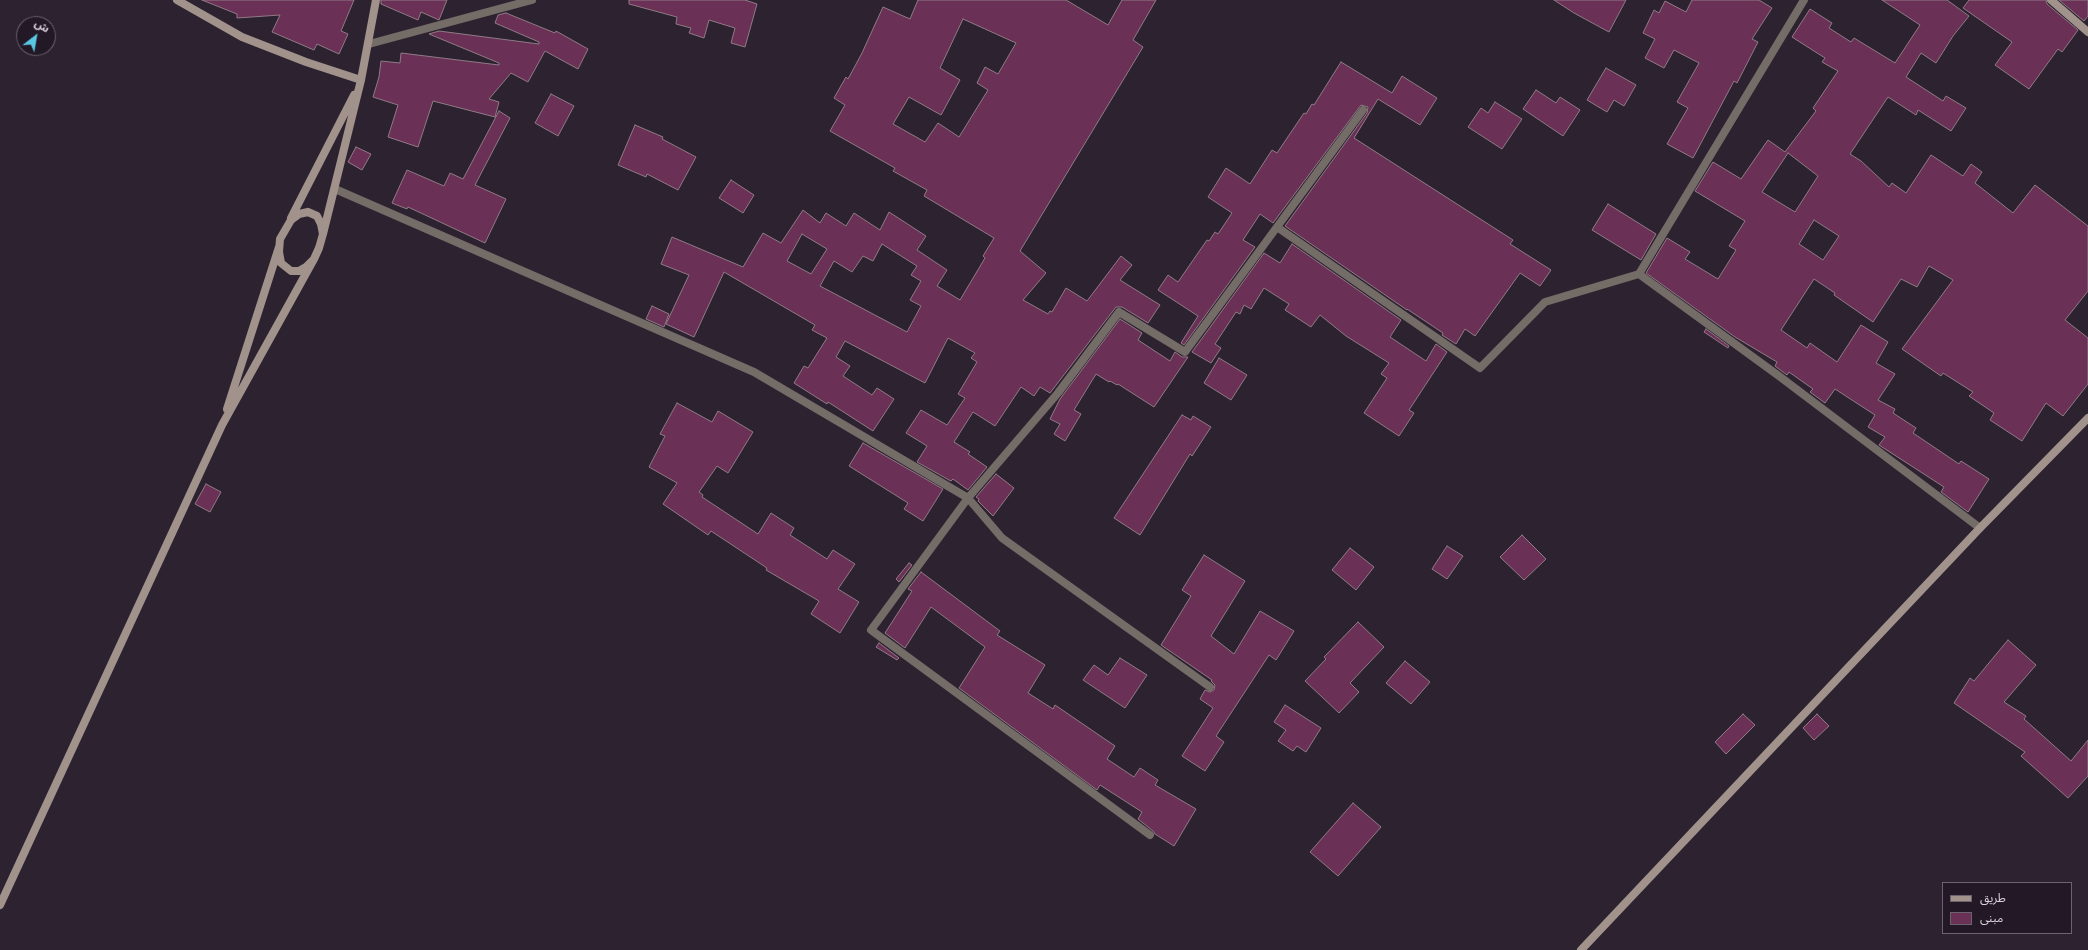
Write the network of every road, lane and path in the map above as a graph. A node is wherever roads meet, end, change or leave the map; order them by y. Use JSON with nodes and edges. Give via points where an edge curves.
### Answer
{"nodes":[{"id":1,"x":178,"y":0,"type":"edge"},
{"id":2,"x":376,"y":0,"type":"edge"},
{"id":3,"x":532,"y":0,"type":"edge"},
{"id":4,"x":1804,"y":0,"type":"edge"},
{"id":5,"x":2051,"y":0,"type":"edge"},
{"id":6,"x":2088,"y":32,"type":"edge"},
{"id":7,"x":369,"y":44,"type":"junction"},
{"id":8,"x":362,"y":80,"type":"junction"},
{"id":9,"x":1363,"y":110,"type":"dead end"},
{"id":10,"x":335,"y":190,"type":"junction"},
{"id":11,"x":291,"y":220,"type":"junction"},
{"id":12,"x":1277,"y":227,"type":"junction"},
{"id":13,"x":322,"y":234,"type":"junction"},
{"id":14,"x":279,"y":247,"type":"junction"},
{"id":15,"x":314,"y":259,"type":"junction"},
{"id":16,"x":1639,"y":274,"type":"junction"},
{"id":17,"x":2088,"y":418,"type":"edge"},
{"id":18,"x":222,"y":425,"type":"junction"},
{"id":19,"x":968,"y":498,"type":"junction"},
{"id":20,"x":1980,"y":528,"type":"junction"},
{"id":21,"x":1210,"y":688,"type":"dead end"},
{"id":22,"x":1150,"y":835,"type":"dead end"},
{"id":23,"x":0,"y":905,"type":"edge"},
{"id":24,"x":1581,"y":950,"type":"edge"}],
"edges":[{"from":1,"to":8,"type":"main road","via":[[242,37]]},
{"from":2,"to":7,"type":"main road"},
{"from":3,"to":7,"type":"street"},
{"from":4,"to":16,"type":"street"},
{"from":5,"to":6,"type":"main road"},
{"from":7,"to":8,"type":"main road"},
{"from":8,"to":10,"type":"main road"},
{"from":8,"to":11,"type":"main road"},
{"from":9,"to":12,"type":"street"},
{"from":10,"to":13,"type":"main road"},
{"from":10,"to":19,"type":"street","via":[[754,372]]},
{"from":11,"to":13,"type":"main road","via":[[299,214],[313,214],[320,220]]},
{"from":11,"to":14,"type":"main road","via":[[283,230]]},
{"from":12,"to":16,"type":"street","via":[[1480,368],[1545,302]]},
{"from":12,"to":19,"type":"street","via":[[1185,352],[1119,312],[1058,393]]},
{"from":13,"to":15,"type":"main road","via":[[320,248]]},
{"from":14,"to":15,"type":"main road","via":[[281,263],[290,271],[306,267]]},
{"from":14,"to":18,"type":"main road"},
{"from":15,"to":18,"type":"main road"},
{"from":16,"to":20,"type":"street"},
{"from":17,"to":20,"type":"main road"},
{"from":18,"to":23,"type":"main road"},
{"from":19,"to":21,"type":"street","via":[[1002,538]]},
{"from":19,"to":22,"type":"street","via":[[871,630]]},
{"from":20,"to":24,"type":"main road"}]}
